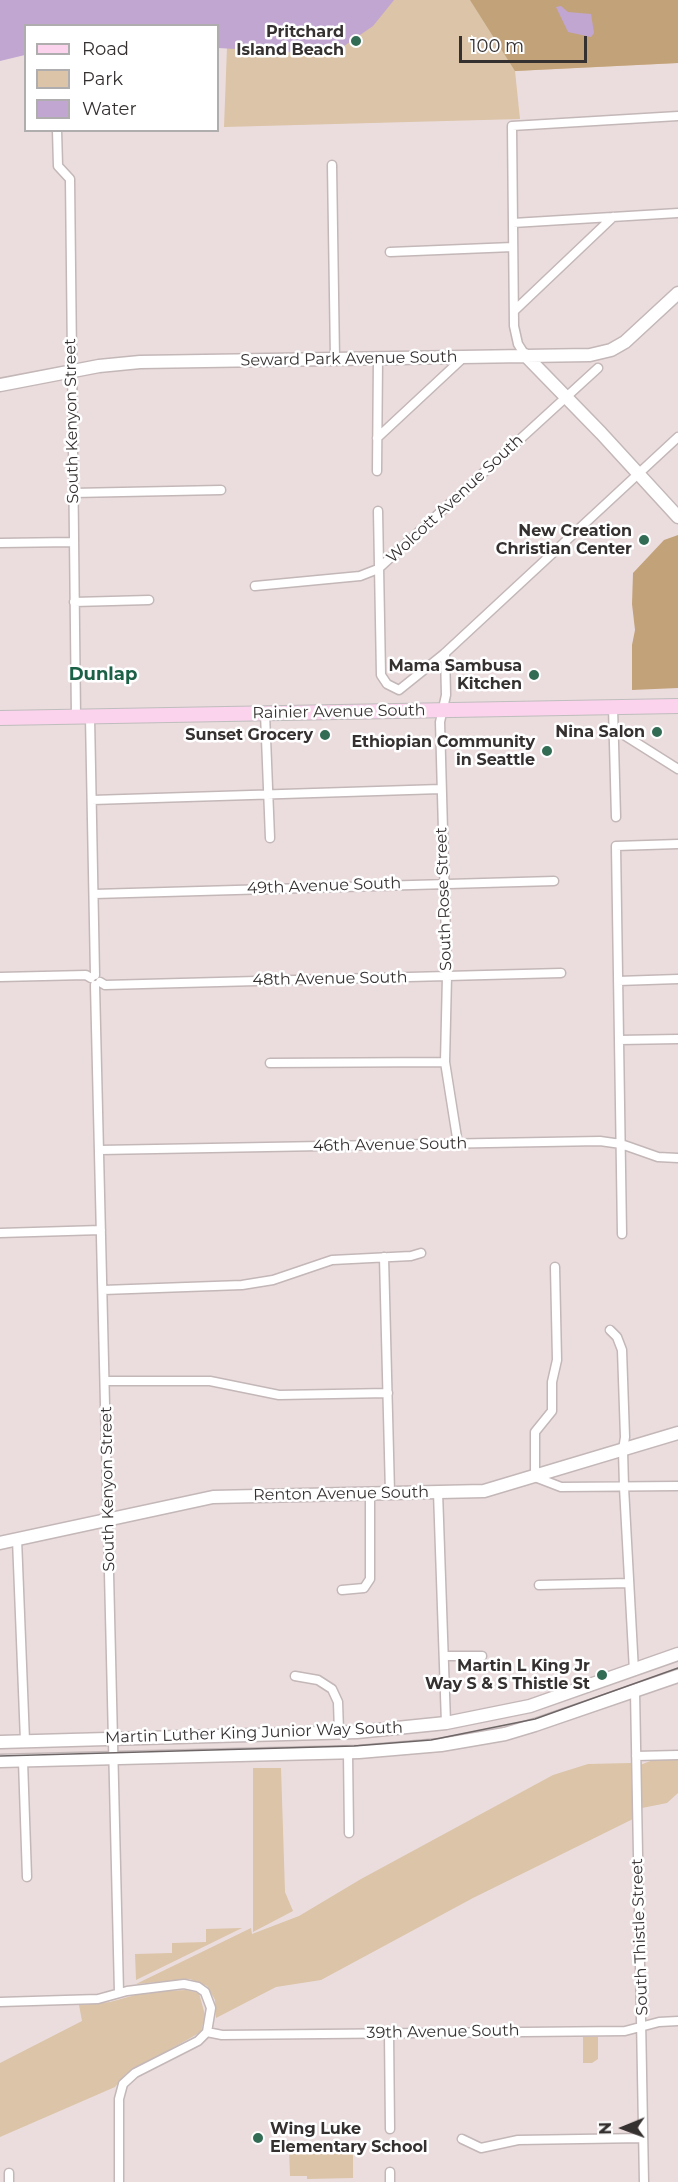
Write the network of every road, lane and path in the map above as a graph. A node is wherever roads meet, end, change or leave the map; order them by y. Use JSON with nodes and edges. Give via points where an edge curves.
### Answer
{"nodes":[{"id":1,"x":678,"y":116,"type":"edge"},
{"id":2,"x":57,"y":132,"type":"edge"},
{"id":3,"x":332,"y":165,"type":"dead end"},
{"id":4,"x":678,"y":213,"type":"edge"},
{"id":5,"x":614,"y":216,"type":"junction"},
{"id":6,"x":513,"y":223,"type":"junction"},
{"id":7,"x":513,"y":247,"type":"junction"},
{"id":8,"x":390,"y":252,"type":"dead end"},
{"id":9,"x":678,"y":293,"type":"edge"},
{"id":10,"x":514,"y":311,"type":"junction"},
{"id":11,"x":525,"y":356,"type":"junction"},
{"id":12,"x":464,"y":357,"type":"junction"},
{"id":13,"x":335,"y":359,"type":"junction"},
{"id":14,"x":378,"y":359,"type":"junction"},
{"id":15,"x":598,"y":368,"type":"dead end"},
{"id":16,"x":72,"y":371,"type":"junction"},
{"id":17,"x":0,"y":385,"type":"edge"},
{"id":18,"x":566,"y":397,"type":"junction"},
{"id":19,"x":678,"y":437,"type":"edge"},
{"id":20,"x":377,"y":438,"type":"junction"},
{"id":21,"x":377,"y":471,"type":"dead end"},
{"id":22,"x":638,"y":474,"type":"junction"},
{"id":23,"x":221,"y":490,"type":"dead end"},
{"id":24,"x":73,"y":493,"type":"junction"},
{"id":25,"x":378,"y":511,"type":"dead end"},
{"id":26,"x":677,"y":514,"type":"edge"},
{"id":27,"x":74,"y":542,"type":"junction"},
{"id":28,"x":0,"y":543,"type":"edge"},
{"id":29,"x":378,"y":569,"type":"junction"},
{"id":30,"x":255,"y":586,"type":"dead end"},
{"id":31,"x":149,"y":600,"type":"dead end"},
{"id":32,"x":74,"y":602,"type":"junction"},
{"id":33,"x":445,"y":653,"type":"junction"},
{"id":34,"x":678,"y":706,"type":"edge"},
{"id":35,"x":613,"y":707,"type":"junction"},
{"id":36,"x":443,"y":711,"type":"junction"},
{"id":37,"x":265,"y":713,"type":"junction"},
{"id":38,"x":83,"y":717,"type":"junction"},
{"id":39,"x":0,"y":718,"type":"edge"},
{"id":40,"x":613,"y":728,"type":"junction"},
{"id":41,"x":678,"y":769,"type":"edge"},
{"id":42,"x":441,"y":789,"type":"junction"},
{"id":43,"x":268,"y":794,"type":"junction"},
{"id":44,"x":92,"y":800,"type":"junction"},
{"id":45,"x":616,"y":817,"type":"dead end"},
{"id":46,"x":270,"y":838,"type":"dead end"},
{"id":47,"x":678,"y":844,"type":"edge"},
{"id":48,"x":554,"y":881,"type":"dead end"},
{"id":49,"x":444,"y":882,"type":"junction"},
{"id":50,"x":94,"y":894,"type":"junction"},
{"id":51,"x":561,"y":973,"type":"dead end"},
{"id":52,"x":0,"y":976,"type":"edge"},
{"id":53,"x":447,"y":976,"type":"junction"},
{"id":54,"x":95,"y":980,"type":"junction"},
{"id":55,"x":678,"y":980,"type":"edge"},
{"id":56,"x":618,"y":981,"type":"junction"},
{"id":57,"x":678,"y":1039,"type":"edge"},
{"id":58,"x":619,"y":1040,"type":"junction"},
{"id":59,"x":445,"y":1062,"type":"junction"},
{"id":60,"x":270,"y":1063,"type":"dead end"},
{"id":61,"x":458,"y":1144,"type":"junction"},
{"id":62,"x":621,"y":1144,"type":"junction"},
{"id":63,"x":100,"y":1150,"type":"junction"},
{"id":64,"x":678,"y":1158,"type":"edge"},
{"id":65,"x":101,"y":1230,"type":"junction"},
{"id":66,"x":0,"y":1233,"type":"edge"},
{"id":67,"x":622,"y":1234,"type":"dead end"},
{"id":68,"x":421,"y":1253,"type":"dead end"},
{"id":69,"x":384,"y":1257,"type":"junction"},
{"id":70,"x":555,"y":1267,"type":"dead end"},
{"id":71,"x":103,"y":1290,"type":"junction"},
{"id":72,"x":610,"y":1330,"type":"dead end"},
{"id":73,"x":105,"y":1381,"type":"junction"},
{"id":74,"x":388,"y":1393,"type":"junction"},
{"id":75,"x":678,"y":1433,"type":"edge"},
{"id":76,"x":623,"y":1450,"type":"junction"},
{"id":77,"x":535,"y":1477,"type":"junction"},
{"id":78,"x":678,"y":1486,"type":"edge"},
{"id":79,"x":624,"y":1487,"type":"junction"},
{"id":80,"x":438,"y":1492,"type":"junction"},
{"id":81,"x":390,"y":1493,"type":"junction"},
{"id":82,"x":370,"y":1494,"type":"junction"},
{"id":83,"x":109,"y":1519,"type":"junction"},
{"id":84,"x":17,"y":1539,"type":"junction"},
{"id":85,"x":0,"y":1543,"type":"edge"},
{"id":86,"x":629,"y":1583,"type":"junction"},
{"id":87,"x":539,"y":1585,"type":"dead end"},
{"id":88,"x":342,"y":1590,"type":"dead end"},
{"id":89,"x":678,"y":1654,"type":"edge"},
{"id":90,"x":445,"y":1656,"type":"junction"},
{"id":91,"x":482,"y":1656,"type":"dead end"},
{"id":92,"x":634,"y":1671,"type":"junction"},
{"id":93,"x":295,"y":1676,"type":"dead end"},
{"id":94,"x":678,"y":1676,"type":"edge"},
{"id":95,"x":635,"y":1691,"type":"junction"},
{"id":96,"x":446,"y":1723,"type":"junction"},
{"id":97,"x":339,"y":1732,"type":"junction"},
{"id":98,"x":114,"y":1737,"type":"junction"},
{"id":99,"x":25,"y":1741,"type":"junction"},
{"id":100,"x":0,"y":1742,"type":"edge"},
{"id":101,"x":348,"y":1753,"type":"junction"},
{"id":102,"x":678,"y":1755,"type":"edge"},
{"id":103,"x":636,"y":1756,"type":"junction"},
{"id":104,"x":115,"y":1759,"type":"junction"},
{"id":105,"x":0,"y":1761,"type":"edge"},
{"id":106,"x":23,"y":1761,"type":"junction"},
{"id":107,"x":349,"y":1833,"type":"dead end"},
{"id":108,"x":27,"y":1877,"type":"dead end"},
{"id":109,"x":119,"y":1993,"type":"junction"},
{"id":110,"x":0,"y":2002,"type":"edge"},
{"id":111,"x":678,"y":2021,"type":"edge"},
{"id":112,"x":643,"y":2027,"type":"junction"},
{"id":113,"x":207,"y":2032,"type":"junction"},
{"id":114,"x":389,"y":2033,"type":"junction"},
{"id":115,"x":390,"y":2129,"type":"dead end"},
{"id":116,"x":643,"y":2138,"type":"junction"},
{"id":117,"x":462,"y":2139,"type":"dead end"},
{"id":118,"x":390,"y":2172,"type":"dead end"},
{"id":119,"x":119,"y":2182,"type":"edge"},
{"id":120,"x":390,"y":2182,"type":"edge"},
{"id":121,"x":644,"y":2182,"type":"edge"}],
"edges":[{"from":1,"to":6,"type":"street","via":[[512,126]]},
{"from":2,"to":16,"type":"street","name":"South Kenyon Street","via":[[58,166],[70,178]]},
{"from":3,"to":13,"type":"street"},
{"from":4,"to":5,"type":"street"},
{"from":5,"to":6,"type":"street"},
{"from":5,"to":10,"type":"street"},
{"from":6,"to":7,"type":"street"},
{"from":7,"to":8,"type":"street"},
{"from":7,"to":10,"type":"street"},
{"from":9,"to":11,"type":"main road","name":"Seward Park Avenue South","via":[[611,350],[581,356]]},
{"from":10,"to":11,"type":"street","via":[[515,336]]},
{"from":11,"to":12,"type":"main road","name":"Seward Park Avenue South"},
{"from":11,"to":18,"type":"main road"},
{"from":12,"to":14,"type":"main road","name":"Seward Park Avenue South"},
{"from":12,"to":20,"type":"street"},
{"from":13,"to":14,"type":"main road","name":"Seward Park Avenue South"},
{"from":13,"to":16,"type":"main road","name":"Seward Park Avenue South","via":[[140,362]]},
{"from":14,"to":20,"type":"street"},
{"from":15,"to":18,"type":"street","name":"Wolcott Avenue South"},
{"from":16,"to":17,"type":"main road","name":"Seward Park Avenue South"},
{"from":16,"to":24,"type":"street","name":"South Kenyon Street"},
{"from":18,"to":22,"type":"main road"},
{"from":18,"to":29,"type":"street","name":"Wolcott Avenue South"},
{"from":19,"to":22,"type":"street"},
{"from":20,"to":21,"type":"street"},
{"from":22,"to":26,"type":"main road"},
{"from":22,"to":33,"type":"street"},
{"from":23,"to":24,"type":"street"},
{"from":24,"to":27,"type":"street","name":"South Kenyon Street"},
{"from":25,"to":29,"type":"street"},
{"from":27,"to":28,"type":"street"},
{"from":27,"to":32,"type":"street","name":"South Kenyon Street"},
{"from":29,"to":30,"type":"street","name":"Wolcott Avenue South","via":[[360,576]]},
{"from":29,"to":33,"type":"street","via":[[381,675],[392,689],[399,690]]},
{"from":31,"to":32,"type":"street"},
{"from":32,"to":38,"type":"street","name":"South Kenyon Street"},
{"from":33,"to":36,"type":"street","name":"South Rose Street"},
{"from":34,"to":35,"type":"main road","name":"Rainier Avenue South"},
{"from":35,"to":36,"type":"main road","name":"Rainier Avenue South"},
{"from":35,"to":40,"type":"street"},
{"from":36,"to":37,"type":"main road","name":"Rainier Avenue South"},
{"from":36,"to":42,"type":"street","name":"South Rose Street"},
{"from":37,"to":38,"type":"main road","name":"Rainier Avenue South"},
{"from":37,"to":43,"type":"street"},
{"from":38,"to":39,"type":"main road","name":"Rainier Avenue South"},
{"from":38,"to":44,"type":"street","name":"South Kenyon Street"},
{"from":40,"to":41,"type":"street"},
{"from":40,"to":45,"type":"street"},
{"from":42,"to":43,"type":"street"},
{"from":42,"to":49,"type":"street","name":"South Rose Street"},
{"from":43,"to":44,"type":"street"},
{"from":43,"to":46,"type":"street"},
{"from":44,"to":50,"type":"street","name":"South Kenyon Street"},
{"from":47,"to":56,"type":"street","via":[[616,846]]},
{"from":48,"to":49,"type":"street","name":"49th Avenue South"},
{"from":49,"to":50,"type":"street","name":"49th Avenue South"},
{"from":49,"to":53,"type":"street","name":"South Rose Street"},
{"from":50,"to":54,"type":"street","name":"South Kenyon Street"},
{"from":51,"to":53,"type":"street","name":"48th Avenue South"},
{"from":52,"to":54,"type":"street","name":"48th Avenue South","via":[[86,975]]},
{"from":53,"to":54,"type":"street","name":"48th Avenue South","via":[[105,985]]},
{"from":53,"to":59,"type":"street","name":"South Rose Street"},
{"from":54,"to":63,"type":"street","name":"South Kenyon Street"},
{"from":55,"to":56,"type":"street"},
{"from":56,"to":58,"type":"street"},
{"from":57,"to":58,"type":"street"},
{"from":58,"to":62,"type":"street"},
{"from":59,"to":60,"type":"street"},
{"from":59,"to":61,"type":"street","name":"South Rose Street"},
{"from":61,"to":62,"type":"street","name":"46th Avenue South"},
{"from":61,"to":63,"type":"street","name":"46th Avenue South"},
{"from":62,"to":64,"type":"street","name":"46th Avenue South","via":[[658,1157]]},
{"from":62,"to":67,"type":"street"},
{"from":63,"to":65,"type":"street","name":"South Kenyon Street"},
{"from":65,"to":66,"type":"street"},
{"from":65,"to":71,"type":"street","name":"South Kenyon Street"},
{"from":68,"to":69,"type":"street"},
{"from":69,"to":71,"type":"street","via":[[332,1260],[273,1281],[242,1286]]},
{"from":69,"to":74,"type":"street"},
{"from":70,"to":77,"type":"street","via":[[557,1360],[552,1411],[535,1432]]},
{"from":71,"to":73,"type":"street","name":"South Kenyon Street"},
{"from":72,"to":76,"type":"street","via":[[622,1350]]},
{"from":73,"to":74,"type":"street","via":[[210,1381],[279,1395]]},
{"from":73,"to":83,"type":"street","name":"South Kenyon Street"},
{"from":74,"to":81,"type":"street"},
{"from":75,"to":76,"type":"main road","name":"Renton Avenue South"},
{"from":76,"to":77,"type":"main road","name":"Renton Avenue South"},
{"from":76,"to":79,"type":"street"},
{"from":77,"to":79,"type":"street","via":[[561,1486]]},
{"from":77,"to":80,"type":"main road","name":"Renton Avenue South","via":[[484,1491]]},
{"from":78,"to":79,"type":"street"},
{"from":79,"to":86,"type":"street"},
{"from":80,"to":81,"type":"main road","name":"Renton Avenue South"},
{"from":80,"to":90,"type":"street"},
{"from":81,"to":82,"type":"main road","name":"Renton Avenue South"},
{"from":82,"to":83,"type":"main road","name":"Renton Avenue South","via":[[213,1497]]},
{"from":82,"to":88,"type":"street","via":[[370,1579],[364,1588]]},
{"from":83,"to":84,"type":"main road","name":"Renton Avenue South"},
{"from":83,"to":98,"type":"street","name":"South Kenyon Street"},
{"from":84,"to":85,"type":"main road","name":"Renton Avenue South"},
{"from":84,"to":99,"type":"street"},
{"from":86,"to":87,"type":"street"},
{"from":86,"to":92,"type":"street"},
{"from":89,"to":92,"type":"main road","name":"Martin Luther King Junior Way South"},
{"from":90,"to":91,"type":"street"},
{"from":90,"to":96,"type":"street"},
{"from":92,"to":96,"type":"main road","name":"Martin Luther King Junior Way South","via":[[530,1707]]},
{"from":93,"to":97,"type":"street","via":[[318,1680],[332,1689],[338,1702]]},
{"from":94,"to":95,"type":"main road","name":"Martin Luther King Junior Way South"},
{"from":95,"to":101,"type":"main road","name":"Martin Luther King Junior Way South","via":[[505,1734],[434,1746]]},
{"from":95,"to":103,"type":"street","name":"South Thistle Street"},
{"from":96,"to":97,"type":"main road","name":"Martin Luther King Junior Way South"},
{"from":97,"to":98,"type":"main road","name":"Martin Luther King Junior Way South"},
{"from":98,"to":99,"type":"main road","name":"Martin Luther King Junior Way South"},
{"from":98,"to":104,"type":"street","name":"South Kenyon Street"},
{"from":99,"to":100,"type":"main road","name":"Martin Luther King Junior Way South"},
{"from":101,"to":104,"type":"main road","name":"Martin Luther King Junior Way South"},
{"from":101,"to":107,"type":"street"},
{"from":102,"to":103,"type":"street"},
{"from":103,"to":112,"type":"street","name":"South Thistle Street"},
{"from":104,"to":106,"type":"main road","name":"Martin Luther King Junior Way South"},
{"from":104,"to":109,"type":"street","name":"South Kenyon Street"},
{"from":105,"to":106,"type":"main road","name":"Martin Luther King Junior Way South"},
{"from":106,"to":108,"type":"street"},
{"from":109,"to":110,"type":"street","via":[[98,1999]]},
{"from":109,"to":113,"type":"street","via":[[184,1984],[198,1987],[205,1992],[211,2008]]},
{"from":111,"to":112,"type":"street","name":"39th Avenue South"},
{"from":112,"to":114,"type":"street","name":"39th Avenue South","via":[[625,2031]]},
{"from":112,"to":116,"type":"street","name":"South Thistle Street"},
{"from":113,"to":114,"type":"street","name":"39th Avenue South"},
{"from":113,"to":119,"type":"street","via":[[198,2041],[135,2073],[123,2084],[119,2099]]},
{"from":114,"to":115,"type":"street"},
{"from":116,"to":117,"type":"street","via":[[518,2140],[481,2148]]},
{"from":116,"to":121,"type":"street","name":"South Thistle Street"},
{"from":118,"to":120,"type":"street"}]}
